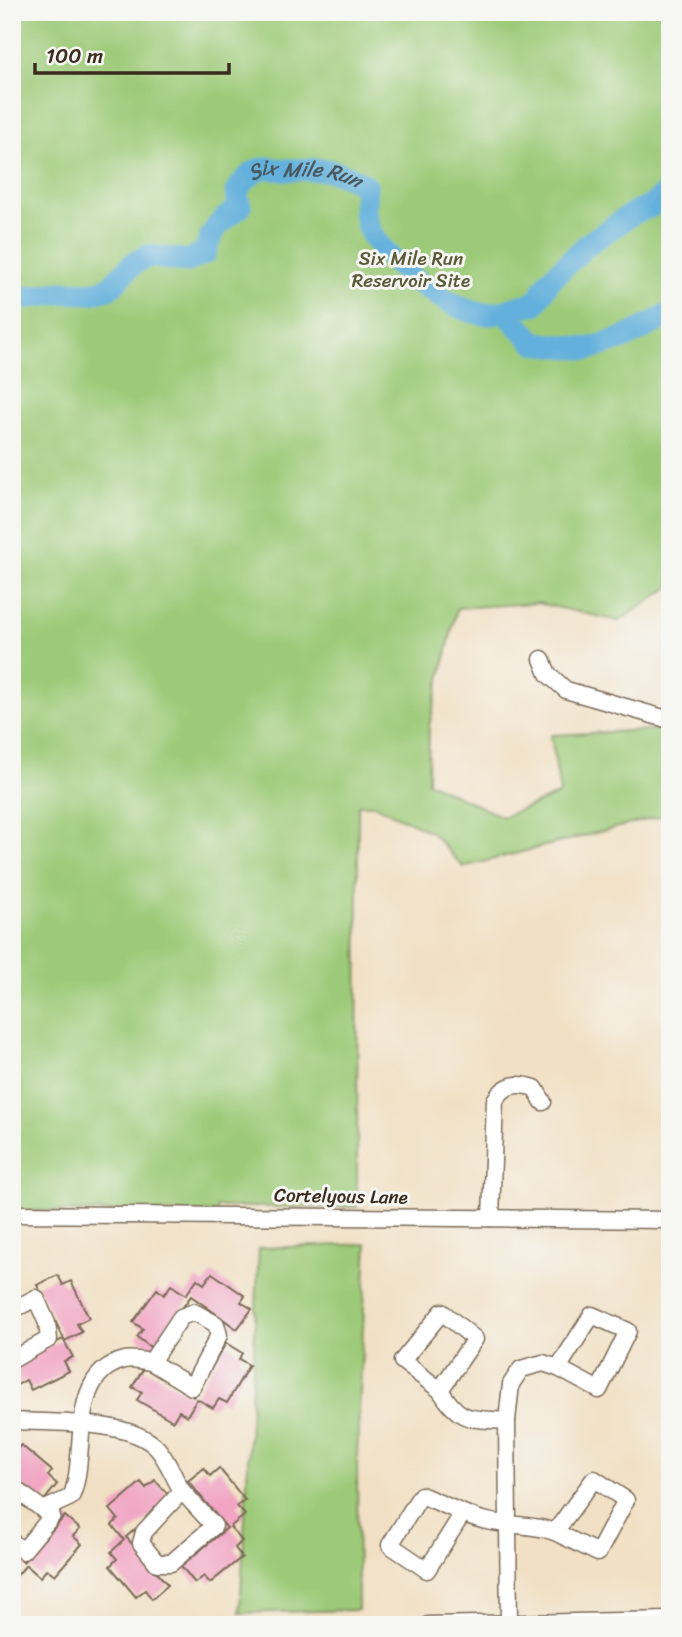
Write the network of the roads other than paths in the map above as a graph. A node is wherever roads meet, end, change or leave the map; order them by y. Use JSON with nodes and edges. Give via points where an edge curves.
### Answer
{"nodes":[{"id":1,"x":542,"y":659,"type":"dead end"},
{"id":2,"x":670,"y":720,"type":"edge"},
{"id":3,"x":543,"y":1102,"type":"dead end"},
{"id":4,"x":12,"y":1214,"type":"edge"},
{"id":5,"x":491,"y":1218,"type":"junction"},
{"id":6,"x":670,"y":1220,"type":"edge"},
{"id":7,"x":12,"y":1310,"type":"edge"},
{"id":8,"x":12,"y":1360,"type":"edge"},
{"id":9,"x":151,"y":1362,"type":"junction"},
{"id":10,"x":558,"y":1368,"type":"junction"},
{"id":11,"x":440,"y":1390,"type":"junction"},
{"id":12,"x":508,"y":1420,"type":"junction"},
{"id":13,"x":12,"y":1421,"type":"edge"},
{"id":14,"x":80,"y":1425,"type":"junction"},
{"id":15,"x":12,"y":1487,"type":"edge"},
{"id":16,"x":182,"y":1491,"type":"junction"},
{"id":17,"x":43,"y":1510,"type":"junction"},
{"id":18,"x":463,"y":1513,"type":"junction"},
{"id":19,"x":509,"y":1526,"type":"junction"},
{"id":20,"x":555,"y":1532,"type":"junction"},
{"id":21,"x":12,"y":1542,"type":"edge"},
{"id":22,"x":670,"y":1620,"type":"edge"},
{"id":23,"x":509,"y":1623,"type":"edge"},
{"id":24,"x":428,"y":1625,"type":"edge"}],
"edges":[{"from":1,"to":2,"type":"street","via":[[548,674],[566,690]]},
{"from":3,"to":5,"type":"street","via":[[535,1088],[515,1084],[495,1100]]},
{"from":4,"to":5,"type":"street","name":"Cortelyous Lane"},
{"from":5,"to":6,"type":"street","name":"Cortelyous Lane"},
{"from":7,"to":8,"type":"street","via":[[36,1298],[47,1323],[48,1339]]},
{"from":9,"to":9,"type":"street","via":[[192,1387],[219,1335],[216,1324],[194,1312],[181,1317]]},
{"from":9,"to":14,"type":"street","via":[[125,1359],[98,1377]]},
{"from":10,"to":10,"type":"street","via":[[592,1315],[628,1331],[599,1390]]},
{"from":10,"to":12,"type":"street","via":[[543,1363],[521,1369],[511,1384]]},
{"from":11,"to":11,"type":"street","via":[[402,1361],[442,1312],[475,1339]]},
{"from":11,"to":12,"type":"street","via":[[453,1411],[469,1418]]},
{"from":12,"to":19,"type":"street"},
{"from":13,"to":14,"type":"street"},
{"from":14,"to":16,"type":"street","via":[[138,1435],[157,1448]]},
{"from":14,"to":17,"type":"street","via":[[79,1480],[71,1497]]},
{"from":15,"to":17,"type":"street"},
{"from":16,"to":16,"type":"street","via":[[214,1527],[171,1563],[157,1563],[141,1543],[144,1532]]},
{"from":17,"to":21,"type":"street","via":[[52,1516],[23,1551]]},
{"from":18,"to":18,"type":"street","via":[[427,1570],[390,1545],[421,1495]]},
{"from":18,"to":19,"type":"street","via":[[486,1524]]},
{"from":19,"to":20,"type":"street"},
{"from":19,"to":23,"type":"street"},
{"from":20,"to":20,"type":"street","via":[[594,1479],[626,1500],[598,1553]]},
{"from":22,"to":23,"type":"street"},
{"from":23,"to":24,"type":"street"}]}
